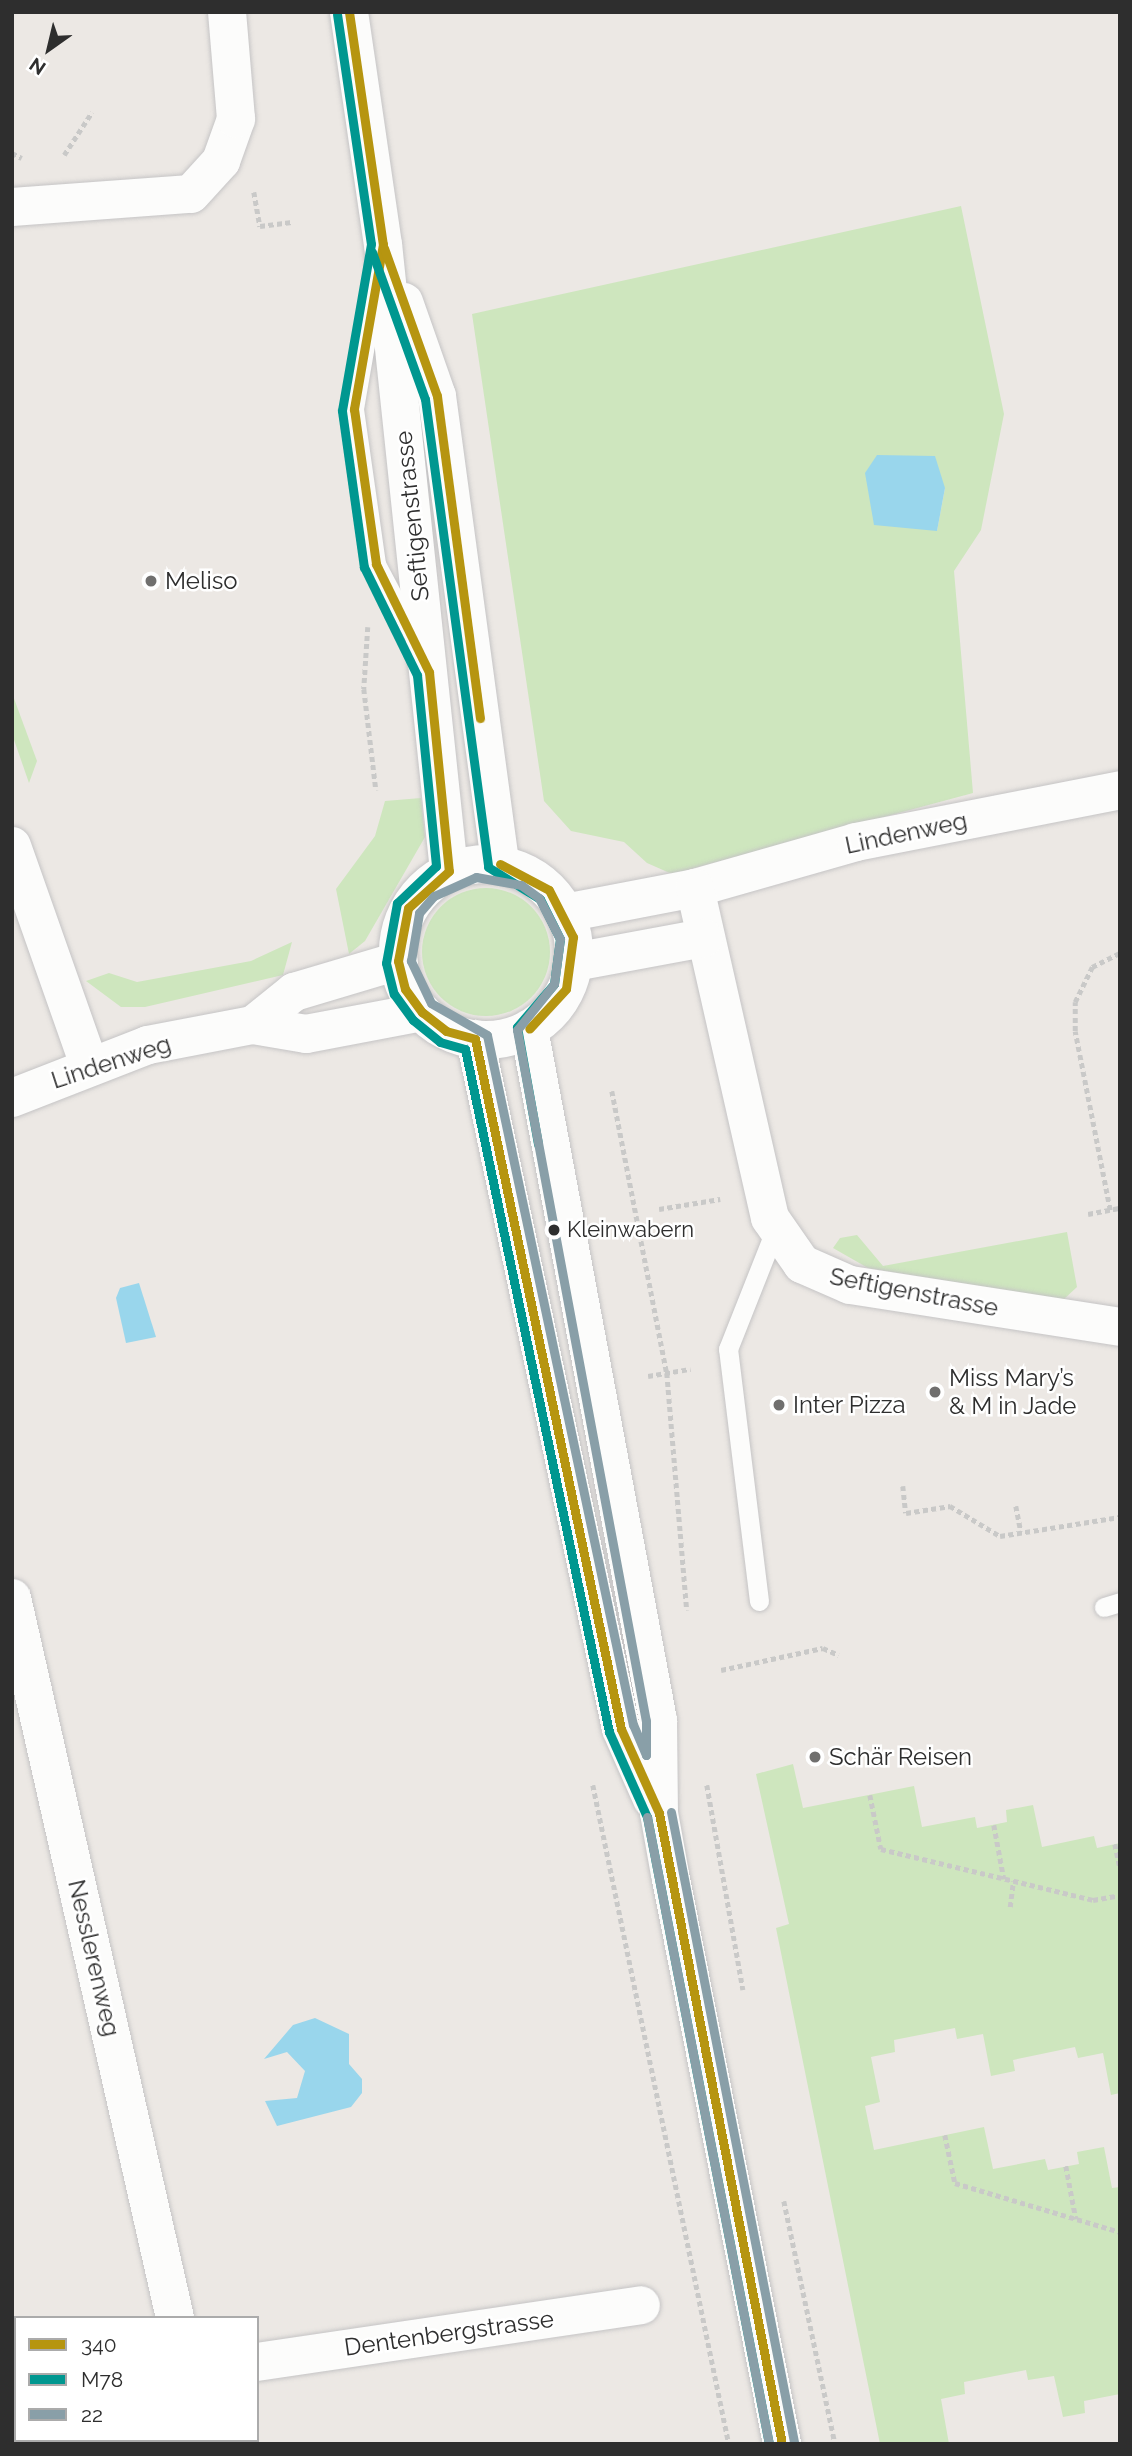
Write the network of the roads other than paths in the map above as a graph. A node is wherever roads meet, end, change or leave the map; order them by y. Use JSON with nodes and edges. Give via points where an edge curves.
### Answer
{"nodes":[{"id":1,"x":227,"y":12,"type":"edge"},
{"id":2,"x":349,"y":12,"type":"edge"},
{"id":3,"x":12,"y":207,"type":"edge"},
{"id":4,"x":383,"y":244,"type":"junction"},
{"id":5,"x":1120,"y":790,"type":"edge"},
{"id":6,"x":12,"y":846,"type":"edge"},
{"id":7,"x":500,"y":864,"type":"junction"},
{"id":8,"x":449,"y":871,"type":"junction"},
{"id":9,"x":695,"y":888,"type":"junction"},
{"id":10,"x":565,"y":913,"type":"junction"},
{"id":11,"x":704,"y":938,"type":"junction"},
{"id":12,"x":398,"y":961,"type":"junction"},
{"id":13,"x":573,"y":962,"type":"junction"},
{"id":14,"x":422,"y":1013,"type":"junction"},
{"id":15,"x":253,"y":1025,"type":"junction"},
{"id":16,"x":529,"y":1029,"type":"junction"},
{"id":17,"x":475,"y":1039,"type":"junction"},
{"id":18,"x":89,"y":1065,"type":"junction"},
{"id":19,"x":12,"y":1097,"type":"edge"},
{"id":20,"x":775,"y":1230,"type":"junction"},
{"id":21,"x":1120,"y":1327,"type":"edge"},
{"id":22,"x":12,"y":1598,"type":"edge"},
{"id":23,"x":759,"y":1601,"type":"dead end"},
{"id":24,"x":659,"y":1814,"type":"junction"},
{"id":25,"x":640,"y":2305,"type":"dead end"},
{"id":26,"x":175,"y":2316,"type":"edge"},
{"id":27,"x":259,"y":2362,"type":"edge"},
{"id":28,"x":782,"y":2444,"type":"edge"}],
"edges":[{"from":1,"to":3,"type":"main road","via":[[236,119],[221,162],[191,194]]},
{"from":2,"to":4,"type":"main road","name":"Seftigenstrasse"},
{"from":4,"to":7,"type":"main road","name":"Seftigenstrasse","via":[[438,396]]},
{"from":4,"to":8,"type":"main road","name":"Seftigenstrasse"},
{"from":5,"to":9,"type":"main road","name":"Lindenweg","via":[[856,842]]},
{"from":6,"to":18,"type":"main road"},
{"from":7,"to":8,"type":"main road"},
{"from":7,"to":10,"type":"main road","via":[[526,873]]},
{"from":8,"to":12,"type":"main road","via":[[408,908]]},
{"from":9,"to":10,"type":"main road","name":"Lindenweg"},
{"from":9,"to":11,"type":"main road"},
{"from":10,"to":13,"type":"main road"},
{"from":11,"to":13,"type":"main road"},
{"from":11,"to":20,"type":"main road","name":"Seftigenstrasse","via":[[721,985]]},
{"from":12,"to":14,"type":"main road","via":[[405,989]]},
{"from":12,"to":15,"type":"main road","name":"Lindenweg","via":[[294,992]]},
{"from":13,"to":16,"type":"main road","via":[[566,989]]},
{"from":14,"to":15,"type":"main road","name":"Lindenweg","via":[[306,1034]]},
{"from":14,"to":17,"type":"main road","via":[[446,1031]]},
{"from":15,"to":18,"type":"main road","name":"Lindenweg","via":[[148,1045]]},
{"from":16,"to":17,"type":"main road"},
{"from":16,"to":24,"type":"main road","via":[[658,1720]]},
{"from":17,"to":24,"type":"main road","via":[[621,1729]]},
{"from":18,"to":19,"type":"main road","name":"Lindenweg"},
{"from":20,"to":21,"type":"main road","name":"Seftigenstrasse","via":[[791,1256],[830,1279]]},
{"from":20,"to":23,"type":"lane","via":[[729,1349]]},
{"from":22,"to":26,"type":"main road","name":"Nesslerenweg"},
{"from":24,"to":28,"type":"main road"},
{"from":25,"to":27,"type":"main road","name":"Dentenbergstrasse"}]}
